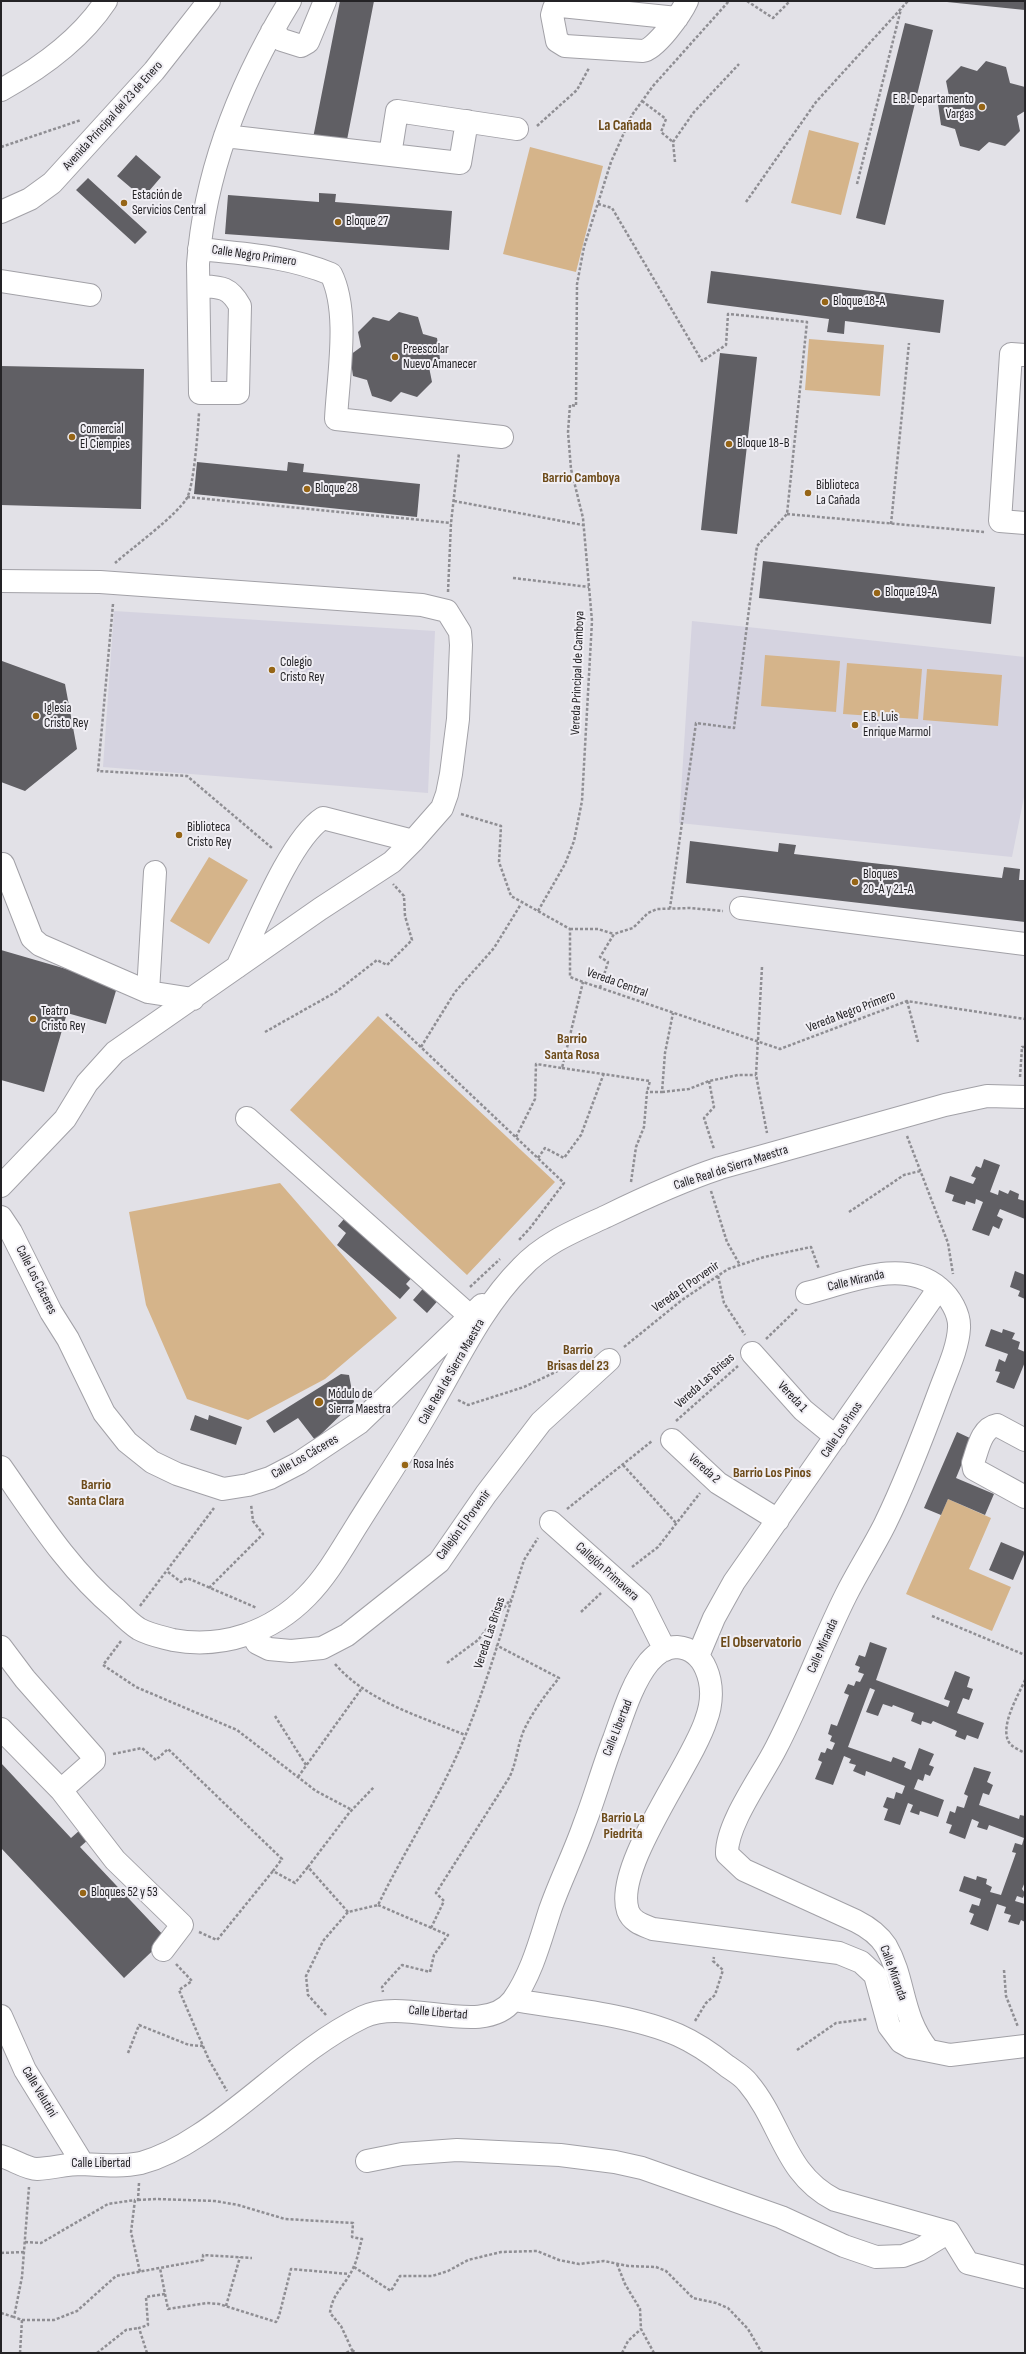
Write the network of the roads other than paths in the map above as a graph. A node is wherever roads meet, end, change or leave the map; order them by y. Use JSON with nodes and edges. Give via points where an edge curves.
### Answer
{"nodes":[{"id":1,"x":106,"y":1,"type":"edge"},
{"id":2,"x":209,"y":1,"type":"edge"},
{"id":3,"x":290,"y":1,"type":"edge"},
{"id":4,"x":325,"y":1,"type":"edge"},
{"id":5,"x":682,"y":10,"type":"edge"},
{"id":6,"x":272,"y":32,"type":"junction"},
{"id":7,"x":1,"y":90,"type":"edge"},
{"id":8,"x":467,"y":121,"type":"junction"},
{"id":9,"x":517,"y":129,"type":"road end"},
{"id":10,"x":225,"y":136,"type":"junction"},
{"id":11,"x":390,"y":155,"type":"junction"},
{"id":12,"x":1,"y":212,"type":"edge"},
{"id":13,"x":199,"y":249,"type":"junction"},
{"id":14,"x":1,"y":281,"type":"edge"},
{"id":15,"x":199,"y":286,"type":"junction"},
{"id":16,"x":90,"y":295,"type":"dead end"},
{"id":17,"x":1025,"y":355,"type":"edge"},
{"id":18,"x":502,"y":437,"type":"dead end"},
{"id":19,"x":1025,"y":523,"type":"edge"},
{"id":20,"x":1,"y":581,"type":"edge"},
{"id":21,"x":414,"y":841,"type":"junction"},
{"id":22,"x":3,"y":864,"type":"dead end"},
{"id":23,"x":155,"y":872,"type":"dead end"},
{"id":24,"x":742,"y":908,"type":"road end"},
{"id":25,"x":1025,"y":944,"type":"edge"},
{"id":26,"x":236,"y":968,"type":"junction"},
{"id":27,"x":148,"y":992,"type":"junction"},
{"id":28,"x":192,"y":999,"type":"junction"},
{"id":29,"x":1022,"y":1097,"type":"edge"},
{"id":30,"x":247,"y":1118,"type":"dead end"},
{"id":31,"x":1,"y":1186,"type":"edge"},
{"id":32,"x":1,"y":1217,"type":"edge"},
{"id":33,"x":504,"y":1286,"type":"junction"},
{"id":34,"x":807,"y":1293,"type":"road end"},
{"id":35,"x":945,"y":1294,"type":"junction"},
{"id":36,"x":463,"y":1309,"type":"junction"},
{"id":37,"x":753,"y":1352,"type":"road end"},
{"id":38,"x":609,"y":1360,"type":"road end"},
{"id":39,"x":667,"y":1434,"type":"road end"},
{"id":40,"x":836,"y":1438,"type":"junction"},
{"id":41,"x":1025,"y":1440,"type":"edge"},
{"id":42,"x":1,"y":1467,"type":"edge"},
{"id":43,"x":1025,"y":1497,"type":"edge"},
{"id":44,"x":778,"y":1520,"type":"junction"},
{"id":45,"x":551,"y":1522,"type":"road end"},
{"id":46,"x":252,"y":1633,"type":"junction"},
{"id":47,"x":1,"y":1647,"type":"edge"},
{"id":48,"x":665,"y":1650,"type":"junction"},
{"id":49,"x":698,"y":1656,"type":"junction"},
{"id":50,"x":1,"y":1729,"type":"edge"},
{"id":51,"x":61,"y":1790,"type":"junction"},
{"id":52,"x":164,"y":1950,"type":"road end"},
{"id":53,"x":513,"y":2000,"type":"junction"},
{"id":54,"x":1,"y":2016,"type":"edge"},
{"id":55,"x":1022,"y":2043,"type":"edge"},
{"id":56,"x":928,"y":2050,"type":"junction"},
{"id":57,"x":1,"y":2156,"type":"edge"},
{"id":58,"x":367,"y":2161,"type":"dead end"},
{"id":59,"x":82,"y":2164,"type":"junction"},
{"id":60,"x":949,"y":2232,"type":"junction"},
{"id":61,"x":1025,"y":2277,"type":"edge"}],
"edges":[{"from":1,"to":7,"type":"street","via":[[77,36],[36,69]]},
{"from":2,"to":12,"type":"street","name":"Avenida Principal del 23 de Enero","via":[[154,71],[52,183],[30,199]]},
{"from":3,"to":6,"type":"street","name":"Calle Negro Primero"},
{"from":4,"to":6,"type":"street","via":[[308,42],[301,46],[282,40]]},
{"from":5,"to":5,"type":"street","via":[[648,51],[632,52],[565,46],[559,43],[552,15],[554,8],[561,6]]},
{"from":6,"to":10,"type":"street","name":"Calle Negro Primero","via":[[239,96]]},
{"from":8,"to":9,"type":"street"},
{"from":8,"to":11,"type":"street","via":[[460,163]]},
{"from":8,"to":11,"type":"street","via":[[397,111]]},
{"from":10,"to":11,"type":"street"},
{"from":10,"to":13,"type":"street","name":"Calle Negro Primero","via":[[210,191]]},
{"from":13,"to":15,"type":"street"},
{"from":13,"to":18,"type":"street","name":"Calle Negro Primero","via":[[281,258],[304,263],[331,274],[338,289],[342,309],[336,419]]},
{"from":14,"to":16,"type":"street"},
{"from":15,"to":15,"type":"street","via":[[222,288],[234,294],[240,306],[238,394],[200,393]]},
{"from":17,"to":19,"type":"street","via":[[1011,354],[1000,521]]},
{"from":20,"to":21,"type":"street","via":[[111,575],[422,605],[447,612],[460,632],[461,645],[458,719],[451,774],[442,808]]},
{"from":21,"to":26,"type":"street","via":[[380,870]]},
{"from":21,"to":26,"type":"street","via":[[323,818],[314,824],[288,862]]},
{"from":22,"to":27,"type":"street","via":[[32,938],[36,942]]},
{"from":23,"to":27,"type":"street"},
{"from":24,"to":25,"type":"street"},
{"from":26,"to":28,"type":"street"},
{"from":27,"to":28,"type":"street"},
{"from":28,"to":31,"type":"street","via":[[115,1052],[87,1083],[65,1119]]},
{"from":29,"to":33,"type":"street","name":"Calle Real de Sierra Maestra","via":[[987,1096],[900,1117],[713,1171],[627,1206],[548,1245],[523,1265]]},
{"from":30,"to":36,"type":"street"},
{"from":32,"to":36,"type":"street","name":"Calle Los Cáceres","via":[[68,1339],[104,1413],[127,1442],[152,1462],[177,1474],[224,1489],[270,1478],[299,1463],[359,1423]]},
{"from":33,"to":36,"type":"street","name":"Calle Los Cáceres"},
{"from":33,"to":46,"type":"street","name":"Calle Real de Sierra Maestra","via":[[417,1431],[323,1577],[308,1596],[280,1619]]},
{"from":34,"to":35,"type":"street","name":"Calle Miranda","via":[[869,1276],[892,1273],[924,1279]]},
{"from":35,"to":40,"type":"street","name":"Calle Los Pinos"},
{"from":35,"to":56,"type":"street","name":"Calle Miranda","via":[[959,1328],[924,1435],[904,1484],[846,1595],[776,1748],[731,1829],[727,1844],[727,1854],[744,1870],[856,1921],[869,1928],[881,1940],[893,1965],[910,2020]]},
{"from":37,"to":40,"type":"street","name":"Vereda 1","via":[[803,1410]]},
{"from":38,"to":46,"type":"street","name":"Callejón El Porvenir","via":[[541,1422],[486,1494],[439,1562],[347,1635],[322,1648],[292,1651],[269,1649],[257,1643]]},
{"from":39,"to":44,"type":"street","name":"Vereda 2","via":[[712,1477]]},
{"from":40,"to":44,"type":"street","name":"Calle Los Pinos"},
{"from":41,"to":43,"type":"street","via":[[997,1425],[990,1426],[985,1430],[973,1463],[974,1469]]},
{"from":42,"to":46,"type":"street","name":"Calle Real de Sierra Maestra","via":[[73,1568],[131,1622],[157,1636],[200,1643],[233,1639]]},
{"from":44,"to":49,"type":"street","name":"Calle Los Pinos","via":[[734,1582],[714,1618]]},
{"from":45,"to":48,"type":"street","name":"Callejón Primavera","via":[[641,1602]]},
{"from":47,"to":51,"type":"street","via":[[26,1680],[95,1759]]},
{"from":48,"to":49,"type":"street","via":[[680,1647]]},
{"from":48,"to":53,"type":"street","name":"Calle Libertad","via":[[656,1654],[638,1680],[550,1909],[532,1966]]},
{"from":49,"to":56,"type":"street","via":[[708,1674],[710,1707],[706,1722],[636,1859],[626,1898],[632,1919],[640,1924],[673,1932],[822,1950],[850,1957],[870,1968],[875,1974],[886,2017],[894,2035],[910,2047]]},
{"from":50,"to":51,"type":"street"},
{"from":51,"to":52,"type":"street","via":[[115,1860],[182,1924]]},
{"from":53,"to":59,"type":"street","name":"Calle Libertad","via":[[497,2013],[484,2015],[457,2016],[404,2010],[370,2013],[310,2051],[185,2146],[140,2163]]},
{"from":53,"to":60,"type":"street","via":[[648,2024],[684,2038],[713,2055],[748,2082],[802,2176],[818,2191],[835,2200]]},
{"from":54,"to":59,"type":"street","name":"Calle Velutini","via":[[25,2070]]},
{"from":55,"to":56,"type":"street","via":[[970,2054],[950,2055]]},
{"from":57,"to":59,"type":"street","name":"Calle Libertad","via":[[34,2169]]},
{"from":58,"to":60,"type":"street","via":[[402,2154],[457,2150],[560,2155],[615,2162],[642,2168],[781,2217],[844,2246],[876,2257],[902,2256],[919,2250]]},
{"from":60,"to":61,"type":"street","via":[[968,2263]]}]}
